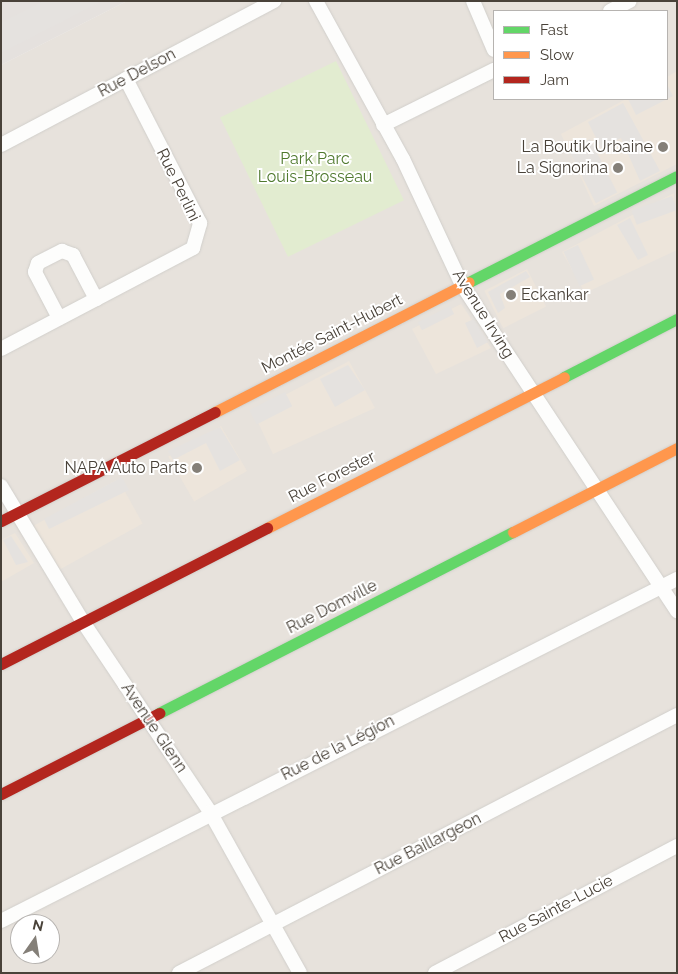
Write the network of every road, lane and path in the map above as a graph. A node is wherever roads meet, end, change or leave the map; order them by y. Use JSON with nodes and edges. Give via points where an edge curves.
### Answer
{"nodes":[{"id":1,"x":274,"y":1,"type":"edge"},
{"id":2,"x":316,"y":1,"type":"edge"},
{"id":3,"x":473,"y":1,"type":"edge"},
{"id":4,"x":630,"y":1,"type":"edge"},
{"id":5,"x":612,"y":10,"type":"edge"},
{"id":6,"x":493,"y":48,"type":"edge"},
{"id":7,"x":493,"y":70,"type":"edge"},
{"id":8,"x":126,"y":78,"type":"junction"},
{"id":9,"x":383,"y":124,"type":"junction"},
{"id":10,"x":1,"y":145,"type":"edge"},
{"id":11,"x":677,"y":176,"type":"edge"},
{"id":12,"x":462,"y":286,"type":"junction"},
{"id":13,"x":96,"y":299,"type":"junction"},
{"id":14,"x":59,"y":318,"type":"junction"},
{"id":15,"x":677,"y":318,"type":"edge"},
{"id":16,"x":1,"y":349,"type":"edge"},
{"id":17,"x":533,"y":392,"type":"junction"},
{"id":18,"x":677,"y":448,"type":"edge"},
{"id":19,"x":1,"y":486,"type":"edge"},
{"id":20,"x":596,"y":489,"type":"junction"},
{"id":21,"x":15,"y":514,"type":"junction"},
{"id":22,"x":1,"y":521,"type":"edge"},
{"id":23,"x":677,"y":578,"type":"edge"},
{"id":24,"x":662,"y":586,"type":"junction"},
{"id":25,"x":677,"y":611,"type":"edge"},
{"id":26,"x":83,"y":622,"type":"junction"},
{"id":27,"x":1,"y":664,"type":"edge"},
{"id":28,"x":677,"y":714,"type":"edge"},
{"id":29,"x":149,"y":720,"type":"junction"},
{"id":30,"x":1,"y":794,"type":"edge"},
{"id":31,"x":210,"y":812,"type":"junction"},
{"id":32,"x":677,"y":846,"type":"edge"},
{"id":33,"x":1,"y":922,"type":"edge"},
{"id":34,"x":274,"y":923,"type":"junction"},
{"id":35,"x":179,"y":973,"type":"edge"},
{"id":36,"x":300,"y":973,"type":"edge"},
{"id":37,"x":435,"y":973,"type":"edge"}],
"edges":[{"from":1,"to":8,"type":"street","name":"Rue Delson"},
{"from":2,"to":9,"type":"street","name":"Avenue Irving"},
{"from":3,"to":6,"type":"street"},
{"from":4,"to":5,"type":"street"},
{"from":7,"to":9,"type":"street"},
{"from":8,"to":10,"type":"street","name":"Rue Delson"},
{"from":8,"to":13,"type":"street","name":"Rue Perlini","via":[[200,223],[193,248]]},
{"from":9,"to":12,"type":"street","name":"Avenue Irving"},
{"from":11,"to":12,"type":"street","name":"Montée Saint-Hubert"},
{"from":12,"to":17,"type":"street","name":"Avenue Irving"},
{"from":12,"to":21,"type":"street","name":"Montée Saint-Hubert"},
{"from":13,"to":14,"type":"street","name":"Rue Perlini"},
{"from":13,"to":14,"type":"street","via":[[73,255],[62,251],[38,263],[35,272]]},
{"from":14,"to":16,"type":"street","name":"Rue Perlini"},
{"from":15,"to":17,"type":"street","name":"Rue Forester"},
{"from":17,"to":20,"type":"street","name":"Avenue Irving"},
{"from":17,"to":26,"type":"street","name":"Rue Forester"},
{"from":18,"to":20,"type":"street","name":"Rue Domville"},
{"from":19,"to":21,"type":"street","name":"Avenue Glenn"},
{"from":20,"to":24,"type":"street","name":"Avenue Irving"},
{"from":20,"to":29,"type":"street","name":"Rue Domville"},
{"from":21,"to":22,"type":"street","name":"Montée Saint-Hubert"},
{"from":21,"to":26,"type":"street","name":"Avenue Glenn"},
{"from":23,"to":24,"type":"street","name":"Rue de la Légion"},
{"from":24,"to":25,"type":"street","name":"Avenue Irving"},
{"from":24,"to":31,"type":"street","name":"Rue de la Légion"},
{"from":26,"to":27,"type":"street","name":"Rue Forester"},
{"from":26,"to":29,"type":"street","name":"Avenue Glenn"},
{"from":28,"to":34,"type":"street","name":"Rue Baillargeon"},
{"from":29,"to":30,"type":"street","name":"Rue Domville"},
{"from":29,"to":31,"type":"street","name":"Avenue Glenn"},
{"from":31,"to":33,"type":"street","name":"Rue de la Légion"},
{"from":31,"to":34,"type":"street","name":"Avenue Glenn"},
{"from":32,"to":37,"type":"street","name":"Rue Sainte-Lucie"},
{"from":34,"to":35,"type":"street","name":"Rue Baillargeon"},
{"from":34,"to":36,"type":"street","name":"Avenue Glenn"}]}
